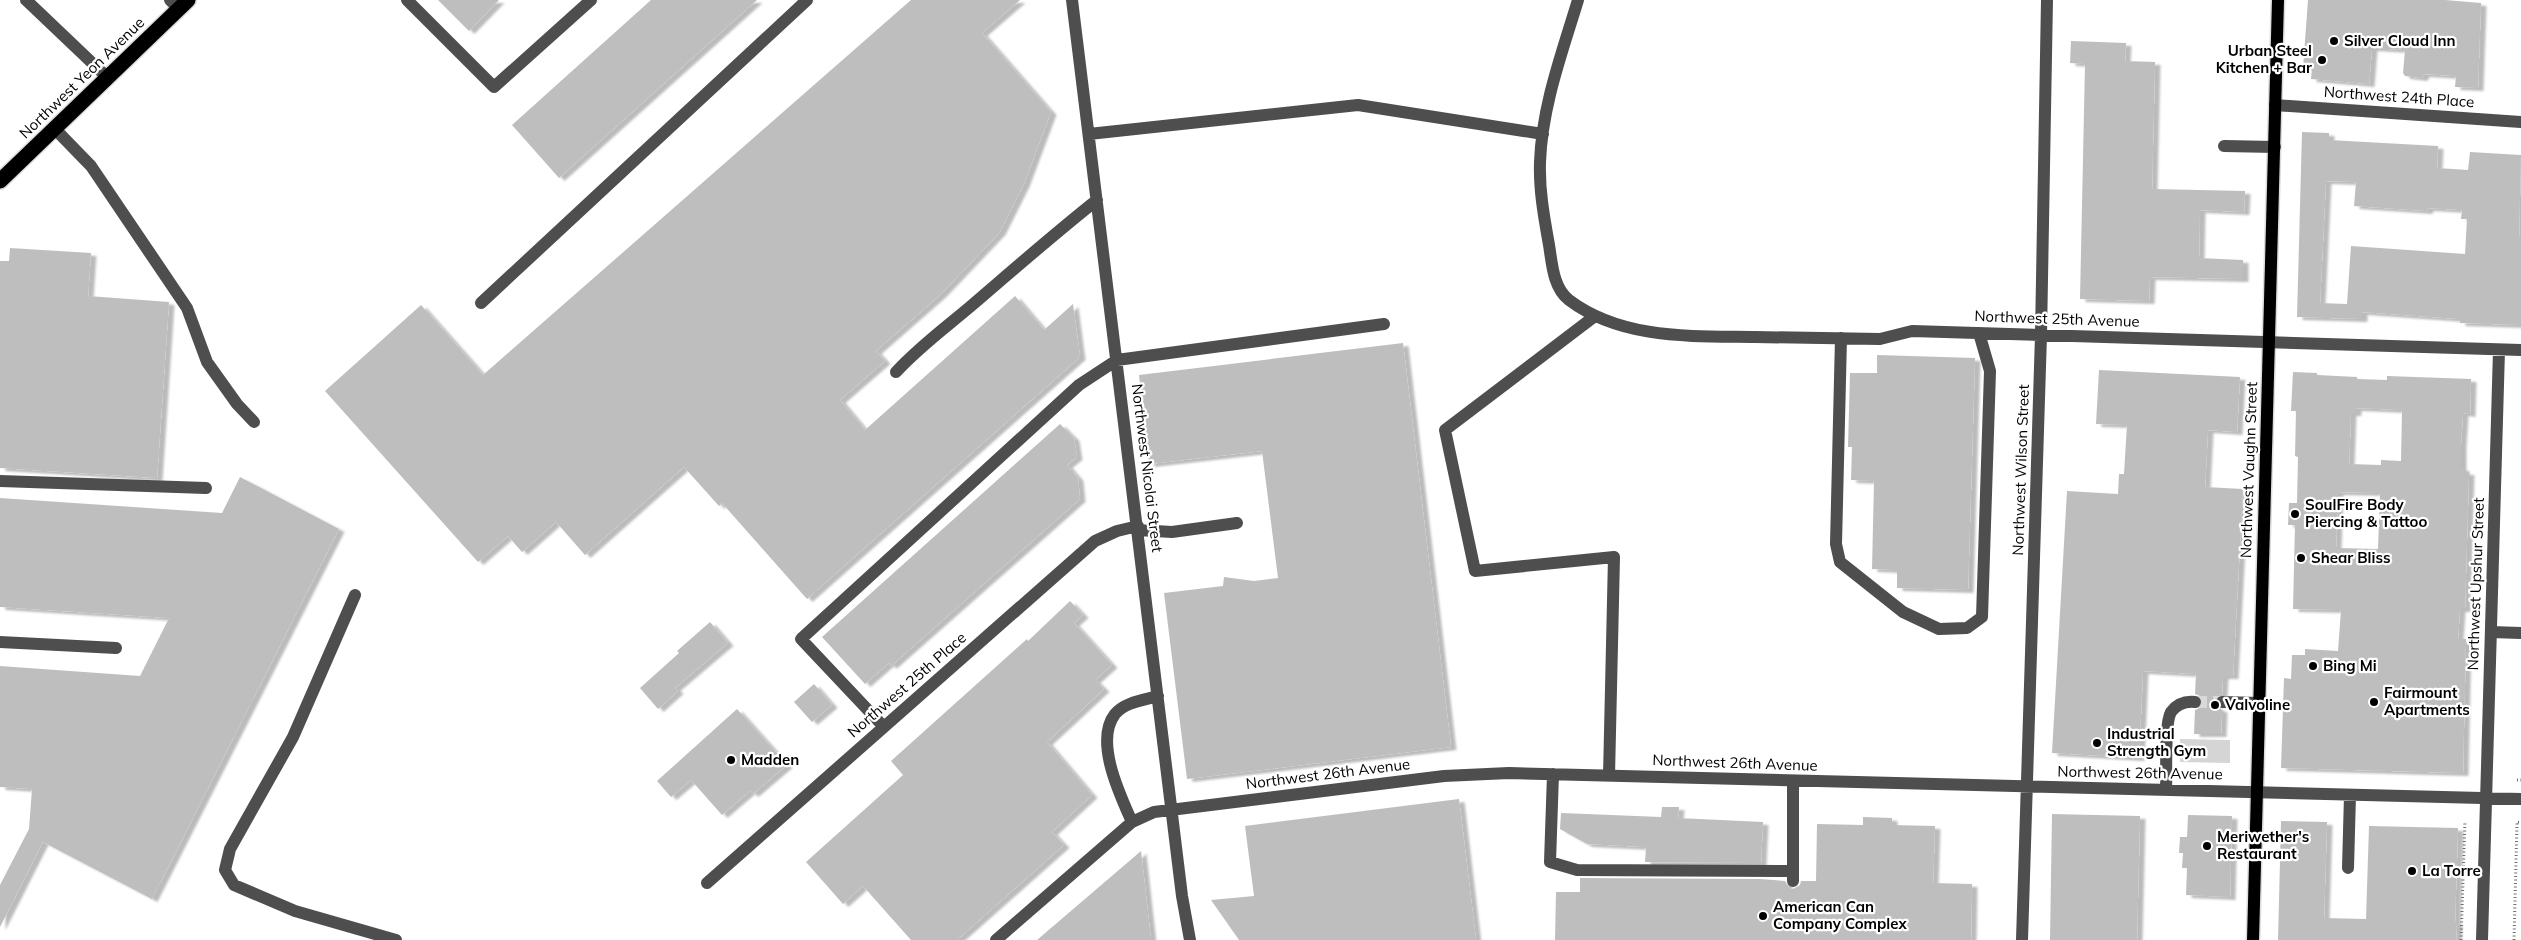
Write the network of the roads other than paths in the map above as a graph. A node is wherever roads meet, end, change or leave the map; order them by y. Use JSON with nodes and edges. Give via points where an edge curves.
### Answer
{"nodes":[{"id":1,"x":26,"y":0,"type":"edge"},
{"id":2,"x":407,"y":0,"type":"edge"},
{"id":3,"x":591,"y":0,"type":"edge"},
{"id":4,"x":807,"y":0,"type":"edge"},
{"id":5,"x":1072,"y":0,"type":"edge"},
{"id":6,"x":1578,"y":0,"type":"edge"},
{"id":7,"x":2047,"y":0,"type":"edge"},
{"id":8,"x":2278,"y":0,"type":"edge"},
{"id":9,"x":179,"y":3,"type":"edge"},
{"id":10,"x":108,"y":78,"type":"junction"},
{"id":11,"x":2275,"y":105,"type":"junction"},
{"id":12,"x":2521,"y":122,"type":"edge"},
{"id":13,"x":55,"y":129,"type":"junction"},
{"id":14,"x":1089,"y":134,"type":"junction"},
{"id":15,"x":1543,"y":134,"type":"junction"},
{"id":16,"x":2224,"y":146,"type":"dead end"},
{"id":17,"x":2275,"y":147,"type":"junction"},
{"id":18,"x":2,"y":176,"type":"edge"},
{"id":19,"x":1097,"y":200,"type":"junction"},
{"id":20,"x":481,"y":303,"type":"dead end"},
{"id":21,"x":1595,"y":316,"type":"junction"},
{"id":22,"x":1384,"y":324,"type":"dead end"},
{"id":23,"x":1980,"y":333,"type":"junction"},
{"id":24,"x":2041,"y":335,"type":"junction"},
{"id":25,"x":1841,"y":338,"type":"junction"},
{"id":26,"x":2269,"y":341,"type":"junction"},
{"id":27,"x":2499,"y":350,"type":"junction"},
{"id":28,"x":2521,"y":350,"type":"edge"},
{"id":29,"x":1117,"y":360,"type":"junction"},
{"id":30,"x":896,"y":372,"type":"dead end"},
{"id":31,"x":254,"y":422,"type":"dead end"},
{"id":32,"x":0,"y":481,"type":"edge"},
{"id":33,"x":206,"y":488,"type":"dead end"},
{"id":34,"x":1237,"y":523,"type":"dead end"},
{"id":35,"x":1138,"y":528,"type":"junction"},
{"id":36,"x":354,"y":595,"type":"dead end"},
{"id":37,"x":2491,"y":632,"type":"junction"},
{"id":38,"x":2521,"y":633,"type":"edge"},
{"id":39,"x":0,"y":642,"type":"edge"},
{"id":40,"x":116,"y":648,"type":"dead end"},
{"id":41,"x":1158,"y":696,"type":"junction"},
{"id":42,"x":2195,"y":702,"type":"tunnel mouth"},
{"id":43,"x":2222,"y":702,"type":"tunnel mouth"},
{"id":44,"x":2260,"y":703,"type":"junction"},
{"id":45,"x":884,"y":727,"type":"junction"},
{"id":46,"x":1553,"y":774,"type":"junction"},
{"id":47,"x":1609,"y":776,"type":"junction"},
{"id":48,"x":1793,"y":781,"type":"junction"},
{"id":49,"x":2028,"y":787,"type":"junction"},
{"id":50,"x":2166,"y":790,"type":"junction"},
{"id":51,"x":2257,"y":792,"type":"junction"},
{"id":52,"x":2350,"y":795,"type":"junction"},
{"id":53,"x":2486,"y":798,"type":"junction"},
{"id":54,"x":2521,"y":799,"type":"edge"},
{"id":55,"x":1171,"y":810,"type":"junction"},
{"id":56,"x":1132,"y":822,"type":"junction"},
{"id":57,"x":2348,"y":868,"type":"dead end"},
{"id":58,"x":707,"y":883,"type":"dead end"},
{"id":59,"x":396,"y":940,"type":"edge"},
{"id":60,"x":996,"y":940,"type":"edge"},
{"id":61,"x":1190,"y":940,"type":"edge"},
{"id":62,"x":2022,"y":940,"type":"edge"},
{"id":63,"x":2253,"y":940,"type":"edge"},
{"id":64,"x":2482,"y":940,"type":"edge"}],
"edges":[{"from":1,"to":10,"type":"street"},
{"from":2,"to":3,"type":"street","via":[[494,87]]},
{"from":4,"to":20,"type":"street"},
{"from":5,"to":14,"type":"street","name":"Northwest Nicolai Street"},
{"from":6,"to":15,"type":"street","name":"Northwest 25th Avenue","via":[[1555,70]]},
{"from":7,"to":24,"type":"street","name":"Northwest Wilson Street"},
{"from":8,"to":11,"type":"main road","name":"Northwest Vaughn Street"},
{"from":9,"to":10,"type":"highway","name":"Northwest Yeon Avenue"},
{"from":10,"to":13,"type":"highway","name":"Northwest Yeon Avenue"},
{"from":11,"to":12,"type":"street","name":"Northwest 24th Place"},
{"from":11,"to":17,"type":"main road","name":"Northwest Vaughn Street"},
{"from":13,"to":18,"type":"highway","name":"Northwest Yeon Avenue"},
{"from":13,"to":31,"type":"street","via":[[91,166],[187,308],[207,362]]},
{"from":14,"to":15,"type":"street","via":[[1358,105]]},
{"from":14,"to":19,"type":"street","name":"Northwest Nicolai Street"},
{"from":15,"to":21,"type":"street","name":"Northwest 25th Avenue","via":[[1540,162],[1542,201],[1552,265],[1558,286],[1568,299]]},
{"from":16,"to":17,"type":"street"},
{"from":17,"to":26,"type":"main road","name":"Northwest Vaughn Street"},
{"from":19,"to":29,"type":"street","name":"Northwest Nicolai Street"},
{"from":19,"to":30,"type":"street","via":[[913,353]]},
{"from":21,"to":25,"type":"street","name":"Northwest 25th Avenue","via":[[1671,336]]},
{"from":21,"to":47,"type":"street","via":[[1444,430],[1475,571],[1614,557]]},
{"from":22,"to":29,"type":"street"},
{"from":23,"to":24,"type":"street","name":"Northwest 25th Avenue"},
{"from":23,"to":25,"type":"street","name":"Northwest 25th Avenue","via":[[1912,331],[1880,339]]},
{"from":23,"to":25,"type":"street","via":[[1990,371],[1985,579],[1982,617],[1967,628],[1939,629],[1903,612],[1840,562],[1836,544]]},
{"from":24,"to":26,"type":"street","name":"Northwest 25th Avenue"},
{"from":24,"to":49,"type":"street","name":"Northwest Wilson Street"},
{"from":26,"to":27,"type":"street","name":"Northwest 25th Avenue"},
{"from":26,"to":44,"type":"main road","name":"Northwest Vaughn Street"},
{"from":27,"to":28,"type":"street","name":"Northwest 25th Avenue"},
{"from":27,"to":37,"type":"street","name":"Northwest Upshur Street"},
{"from":29,"to":35,"type":"street","name":"Northwest Nicolai Street"},
{"from":29,"to":45,"type":"street","via":[[1079,385],[801,639]]},
{"from":32,"to":33,"type":"street"},
{"from":34,"to":35,"type":"street","name":"Northwest 25th Place","via":[[1172,532]]},
{"from":35,"to":41,"type":"street","name":"Northwest Nicolai Street"},
{"from":35,"to":45,"type":"street","name":"Northwest 25th Place","via":[[1117,531],[1095,541]]},
{"from":36,"to":59,"type":"street","via":[[293,737],[230,849],[225,870],[234,885],[295,911]]},
{"from":37,"to":38,"type":"street"},
{"from":37,"to":53,"type":"street","name":"Northwest Upshur Street"},
{"from":39,"to":40,"type":"street"},
{"from":41,"to":55,"type":"street","name":"Northwest Nicolai Street"},
{"from":41,"to":56,"type":"street","via":[[1135,702],[1116,713],[1107,730],[1114,782]]},
{"from":42,"to":50,"type":"street","via":[[2177,706],[2169,717]]},
{"from":43,"to":44,"type":"street"},
{"from":44,"to":51,"type":"main road","name":"Northwest Vaughn Street"},
{"from":45,"to":58,"type":"street","name":"Northwest 25th Place"},
{"from":46,"to":47,"type":"street","name":"Northwest 26th Avenue"},
{"from":46,"to":48,"type":"street","via":[[1550,862],[1577,870],[1793,876]]},
{"from":46,"to":55,"type":"street","name":"Northwest 26th Avenue","via":[[1444,776]]},
{"from":47,"to":48,"type":"street","name":"Northwest 26th Avenue"},
{"from":48,"to":49,"type":"street","name":"Northwest 26th Avenue"},
{"from":49,"to":50,"type":"street","name":"Northwest 26th Avenue"},
{"from":49,"to":62,"type":"street","name":"Northwest Wilson Street"},
{"from":50,"to":51,"type":"street","name":"Northwest 26th Avenue"},
{"from":51,"to":52,"type":"street","name":"Northwest 26th Avenue"},
{"from":51,"to":63,"type":"main road","name":"Northwest Vaughn Street"},
{"from":52,"to":53,"type":"street","name":"Northwest 26th Avenue"},
{"from":52,"to":57,"type":"street"},
{"from":53,"to":54,"type":"street","name":"Northwest 26th Avenue"},
{"from":53,"to":64,"type":"street","name":"Northwest Upshur Street"},
{"from":55,"to":56,"type":"street","name":"Northwest 26th Avenue","via":[[1154,812]]},
{"from":55,"to":61,"type":"street","name":"Northwest Nicolai Street"},
{"from":56,"to":60,"type":"street","name":"Northwest 26th Avenue"}]}
